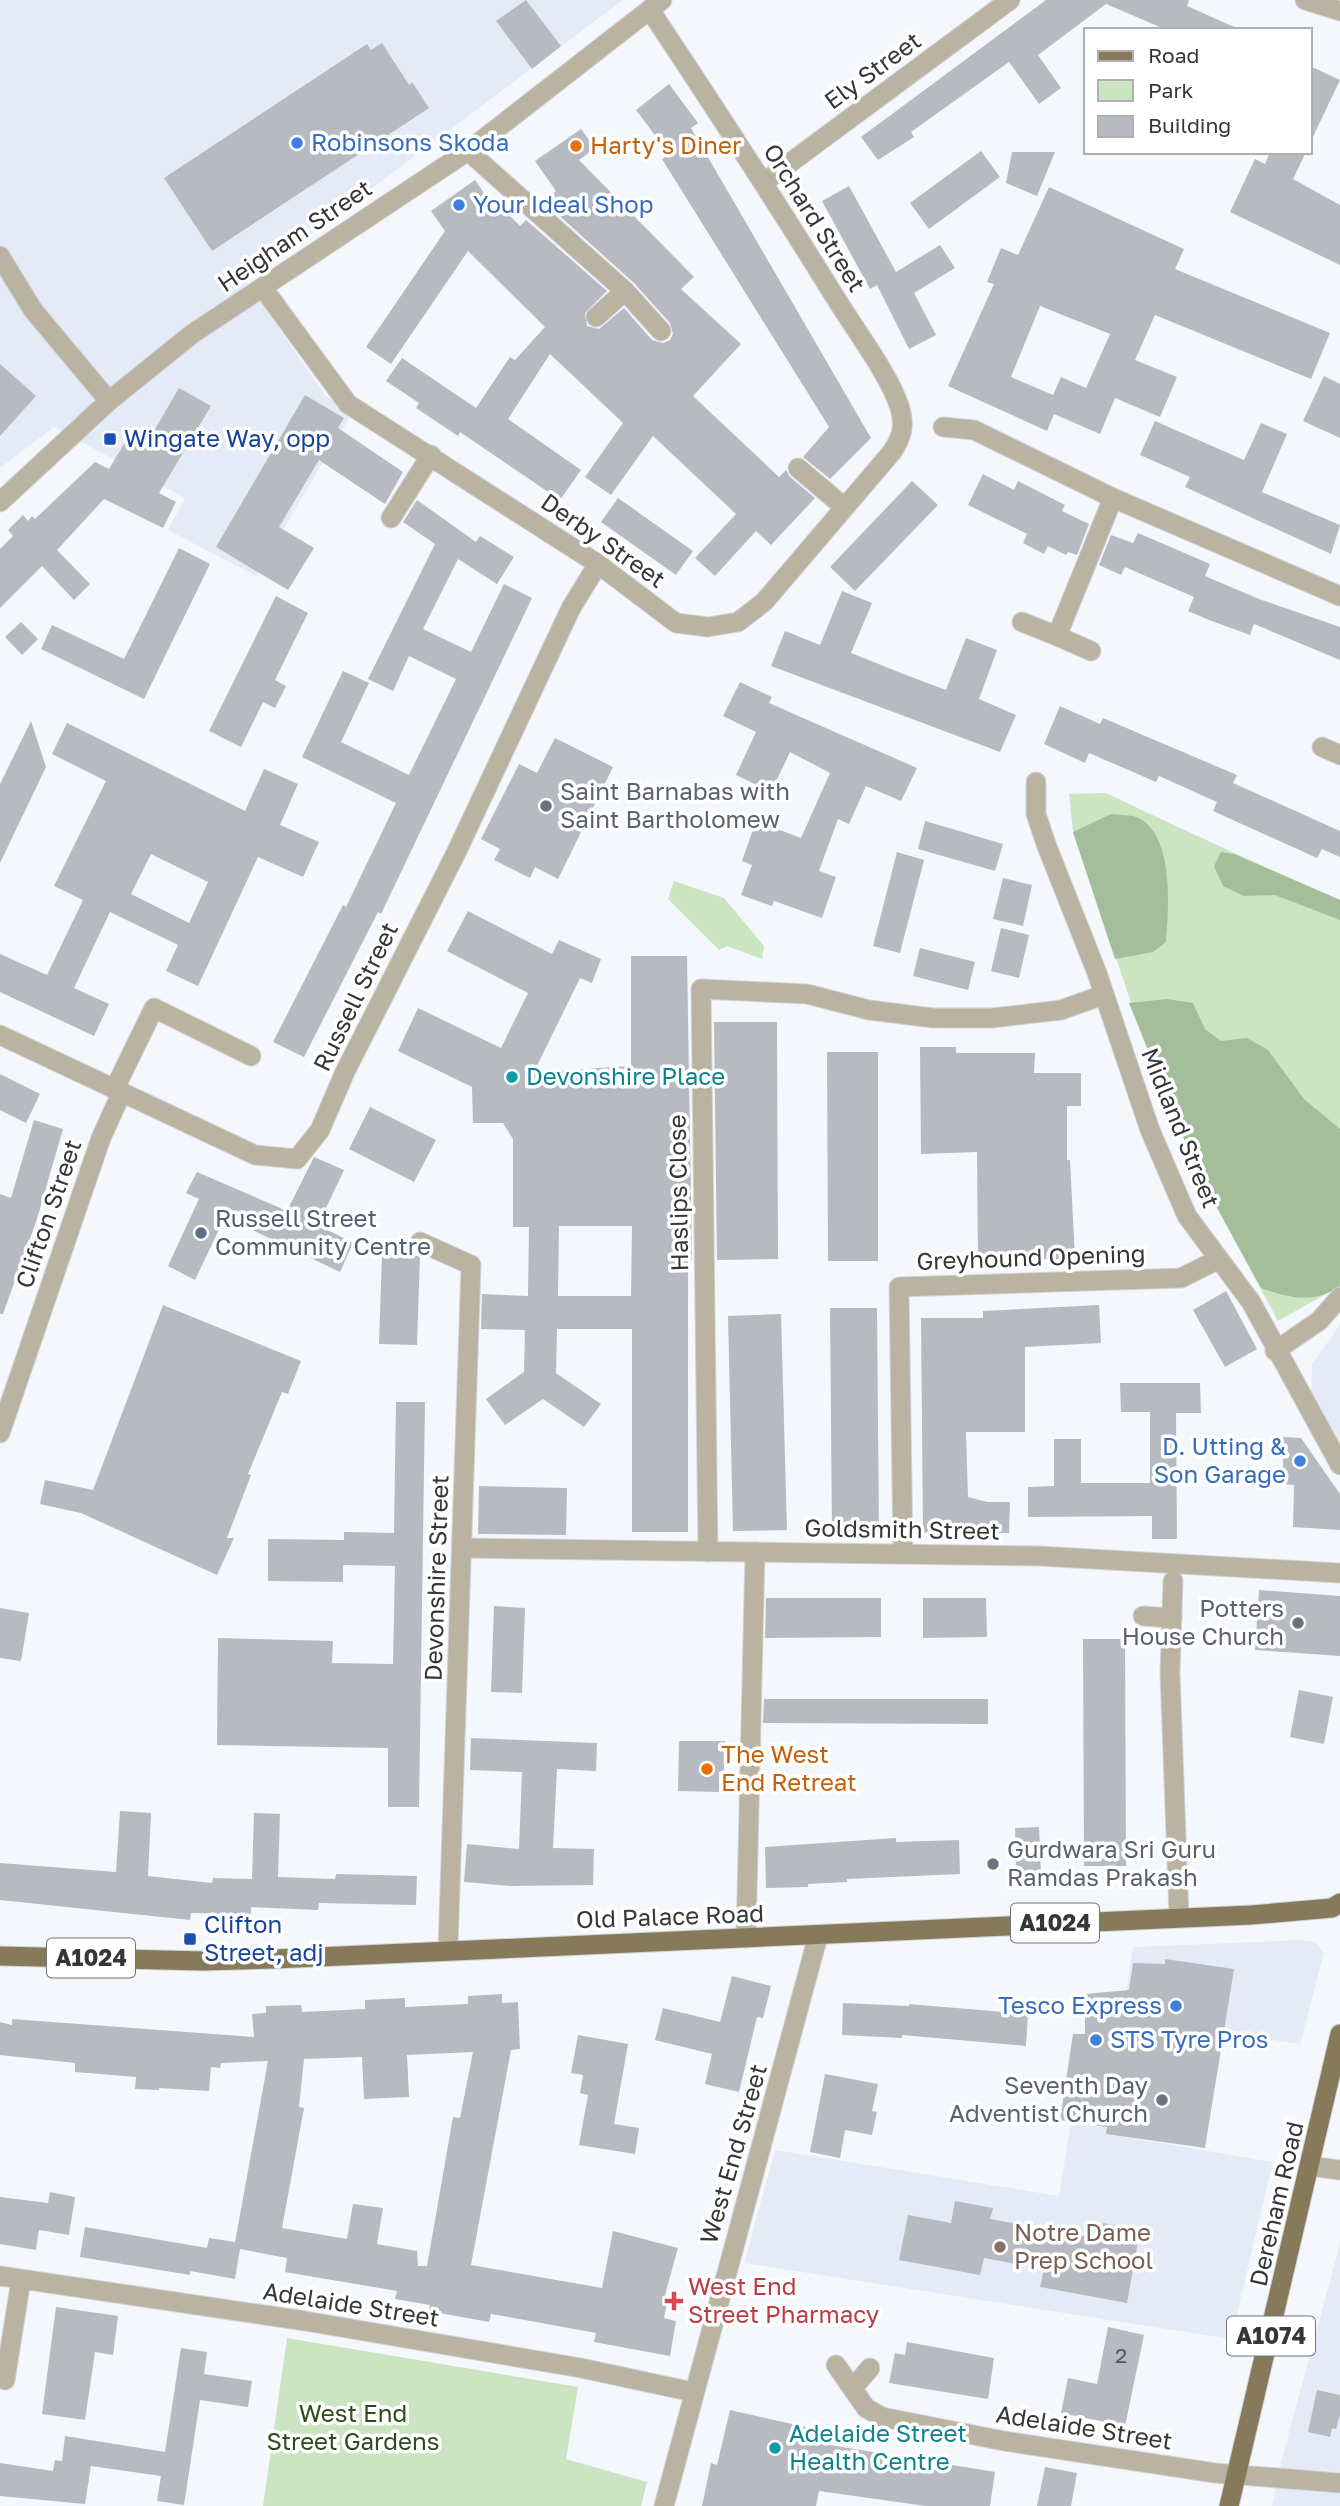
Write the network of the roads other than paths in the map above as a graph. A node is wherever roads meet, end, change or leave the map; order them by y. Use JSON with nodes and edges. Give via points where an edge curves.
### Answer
{"nodes":[{"id":1,"x":1010,"y":0,"type":"edge"},
{"id":2,"x":1305,"y":0,"type":"edge"},
{"id":3,"x":656,"y":5,"type":"edge"},
{"id":4,"x":1340,"y":11,"type":"edge"},
{"id":5,"x":468,"y":151,"type":"junction"},
{"id":6,"x":764,"y":182,"type":"junction"},
{"id":7,"x":0,"y":256,"type":"edge"},
{"id":8,"x":263,"y":288,"type":"junction"},
{"id":9,"x":625,"y":291,"type":"junction"},
{"id":10,"x":596,"y":317,"type":"dead end"},
{"id":11,"x":661,"y":331,"type":"dead end"},
{"id":12,"x":108,"y":401,"type":"junction"},
{"id":13,"x":903,"y":423,"type":"joint"},
{"id":14,"x":943,"y":428,"type":"dead end"},
{"id":15,"x":430,"y":455,"type":"junction"},
{"id":16,"x":798,"y":468,"type":"dead end"},
{"id":17,"x":1114,"y":498,"type":"junction"},
{"id":18,"x":0,"y":502,"type":"edge"},
{"id":19,"x":844,"y":507,"type":"junction"},
{"id":20,"x":391,"y":518,"type":"dead end"},
{"id":21,"x":598,"y":564,"type":"junction"},
{"id":22,"x":1340,"y":596,"type":"edge"},
{"id":23,"x":1022,"y":622,"type":"dead end"},
{"id":24,"x":1057,"y":636,"type":"junction"},
{"id":25,"x":1091,"y":651,"type":"dead end"},
{"id":26,"x":1036,"y":782,"type":"dead end"},
{"id":27,"x":1103,"y":995,"type":"junction"},
{"id":28,"x":0,"y":1035,"type":"edge"},
{"id":29,"x":251,"y":1056,"type":"dead end"},
{"id":30,"x":119,"y":1090,"type":"junction"},
{"id":31,"x":420,"y":1242,"type":"dead end"},
{"id":32,"x":1217,"y":1260,"type":"junction"},
{"id":33,"x":1340,"y":1297,"type":"edge"},
{"id":34,"x":1275,"y":1351,"type":"junction"},
{"id":35,"x":0,"y":1433,"type":"edge"},
{"id":36,"x":1340,"y":1465,"type":"edge"},
{"id":37,"x":463,"y":1548,"type":"junction"},
{"id":38,"x":708,"y":1552,"type":"junction"},
{"id":39,"x":755,"y":1552,"type":"junction"},
{"id":40,"x":903,"y":1553,"type":"junction"},
{"id":41,"x":1340,"y":1573,"type":"edge"},
{"id":42,"x":1172,"y":1581,"type":"dead end"},
{"id":43,"x":1143,"y":1616,"type":"dead end"},
{"id":44,"x":1172,"y":1618,"type":"junction"},
{"id":45,"x":1340,"y":1903,"type":"edge"},
{"id":46,"x":1179,"y":1916,"type":"junction"},
{"id":47,"x":818,"y":1937,"type":"junction"},
{"id":48,"x":746,"y":1938,"type":"junction"},
{"id":49,"x":448,"y":1948,"type":"junction"},
{"id":50,"x":0,"y":1956,"type":"edge"},
{"id":51,"x":1340,"y":2034,"type":"edge"},
{"id":52,"x":1310,"y":2166,"type":"junction"},
{"id":53,"x":1340,"y":2170,"type":"edge"},
{"id":54,"x":0,"y":2276,"type":"edge"},
{"id":55,"x":20,"y":2280,"type":"junction"},
{"id":56,"x":836,"y":2365,"type":"dead end"},
{"id":57,"x":870,"y":2368,"type":"dead end"},
{"id":58,"x":5,"y":2380,"type":"dead end"},
{"id":59,"x":853,"y":2388,"type":"junction"},
{"id":60,"x":693,"y":2392,"type":"junction"},
{"id":61,"x":1238,"y":2474,"type":"junction"},
{"id":62,"x":1340,"y":2483,"type":"edge"},
{"id":63,"x":664,"y":2506,"type":"edge"},
{"id":64,"x":1229,"y":2506,"type":"edge"}],
"edges":[{"from":1,"to":6,"type":"street","name":"Ely Street"},
{"from":2,"to":4,"type":"street"},
{"from":3,"to":5,"type":"street","name":"Heigham Street"},
{"from":3,"to":6,"type":"street","name":"Orchard Street"},
{"from":5,"to":8,"type":"street","name":"Heigham Street"},
{"from":5,"to":9,"type":"street"},
{"from":6,"to":13,"type":"street","name":"Orchard Street","via":[[878,367],[899,405]]},
{"from":7,"to":12,"type":"street","via":[[33,310]]},
{"from":8,"to":12,"type":"street","name":"Heigham Street","via":[[191,334]]},
{"from":8,"to":15,"type":"street","name":"Derby Street","via":[[348,404]]},
{"from":9,"to":10,"type":"street"},
{"from":9,"to":11,"type":"street"},
{"from":12,"to":18,"type":"street","name":"Heigham Street"},
{"from":13,"to":19,"type":"street","name":"Derby Street","via":[[892,452]]},
{"from":14,"to":17,"type":"street","via":[[974,430]]},
{"from":15,"to":20,"type":"street"},
{"from":15,"to":21,"type":"street","name":"Derby Street"},
{"from":16,"to":19,"type":"street"},
{"from":17,"to":22,"type":"street"},
{"from":17,"to":24,"type":"street"},
{"from":19,"to":21,"type":"street","name":"Derby Street","via":[[765,602],[738,622],[708,628],[676,623]]},
{"from":21,"to":30,"type":"street","name":"Russell Street","via":[[571,608],[456,853],[306,1150],[297,1158],[255,1155]]},
{"from":23,"to":24,"type":"street"},
{"from":24,"to":25,"type":"street"},
{"from":26,"to":27,"type":"street","name":"Midland Street","via":[[1036,814]]},
{"from":27,"to":32,"type":"street","name":"Midland Street","via":[[1150,1130],[1187,1216]]},
{"from":27,"to":38,"type":"street","name":"Haslips Close","via":[[1061,1010],[945,1018],[869,1010],[807,994],[701,989]]},
{"from":28,"to":30,"type":"street","name":"Russell Street"},
{"from":29,"to":30,"type":"street","name":"Clifton Street","via":[[154,1008]]},
{"from":30,"to":35,"type":"street","name":"Clifton Street"},
{"from":31,"to":37,"type":"street","name":"Devonshire Street","via":[[471,1265]]},
{"from":32,"to":34,"type":"street","name":"Midland Street","via":[[1251,1302]]},
{"from":32,"to":40,"type":"street","name":"Greyhound Opening","via":[[1181,1278],[899,1287]]},
{"from":33,"to":34,"type":"street","via":[[1320,1321]]},
{"from":34,"to":36,"type":"street","name":"Midland Street"},
{"from":37,"to":38,"type":"street","name":"Goldsmith Street"},
{"from":37,"to":49,"type":"street","name":"Devonshire Street"},
{"from":38,"to":39,"type":"street","name":"Goldsmith Street"},
{"from":39,"to":40,"type":"street","name":"Goldsmith Street"},
{"from":39,"to":48,"type":"street"},
{"from":40,"to":41,"type":"street","name":"Goldsmith Street","via":[[1174,1561]]},
{"from":42,"to":44,"type":"street"},
{"from":43,"to":44,"type":"street"},
{"from":44,"to":46,"type":"street"},
{"from":45,"to":46,"type":"main road","name":"Old Palace Road","number":"A1024","via":[[1332,1908]]},
{"from":46,"to":47,"type":"main road","name":"Old Palace Road","number":"A1024"},
{"from":47,"to":48,"type":"main road","name":"Old Palace Road","number":"A1024"},
{"from":47,"to":60,"type":"street","name":"West End Street"},
{"from":48,"to":49,"type":"main road","name":"Old Palace Road","number":"A1024"},
{"from":49,"to":50,"type":"main road","name":"Old Palace Road","number":"A1024","via":[[203,1961]]},
{"from":51,"to":52,"type":"main road","name":"Dereham Road","number":"A1074"},
{"from":52,"to":53,"type":"street"},
{"from":52,"to":61,"type":"main road","name":"Dereham Road","number":"A1074"},
{"from":54,"to":55,"type":"street","name":"Adelaide Street"},
{"from":55,"to":58,"type":"street"},
{"from":55,"to":60,"type":"street","name":"Adelaide Street","via":[[304,2321],[581,2368]]},
{"from":56,"to":59,"type":"street","name":"Adelaide Street"},
{"from":57,"to":59,"type":"street"},
{"from":59,"to":61,"type":"street","name":"Adelaide Street","via":[[866,2408],[882,2417],[1004,2441]]},
{"from":60,"to":63,"type":"street","name":"West End Street"},
{"from":61,"to":62,"type":"street","name":"Adelaide Street"},
{"from":61,"to":64,"type":"main road","name":"Dereham Road","number":"A1074"}]}
